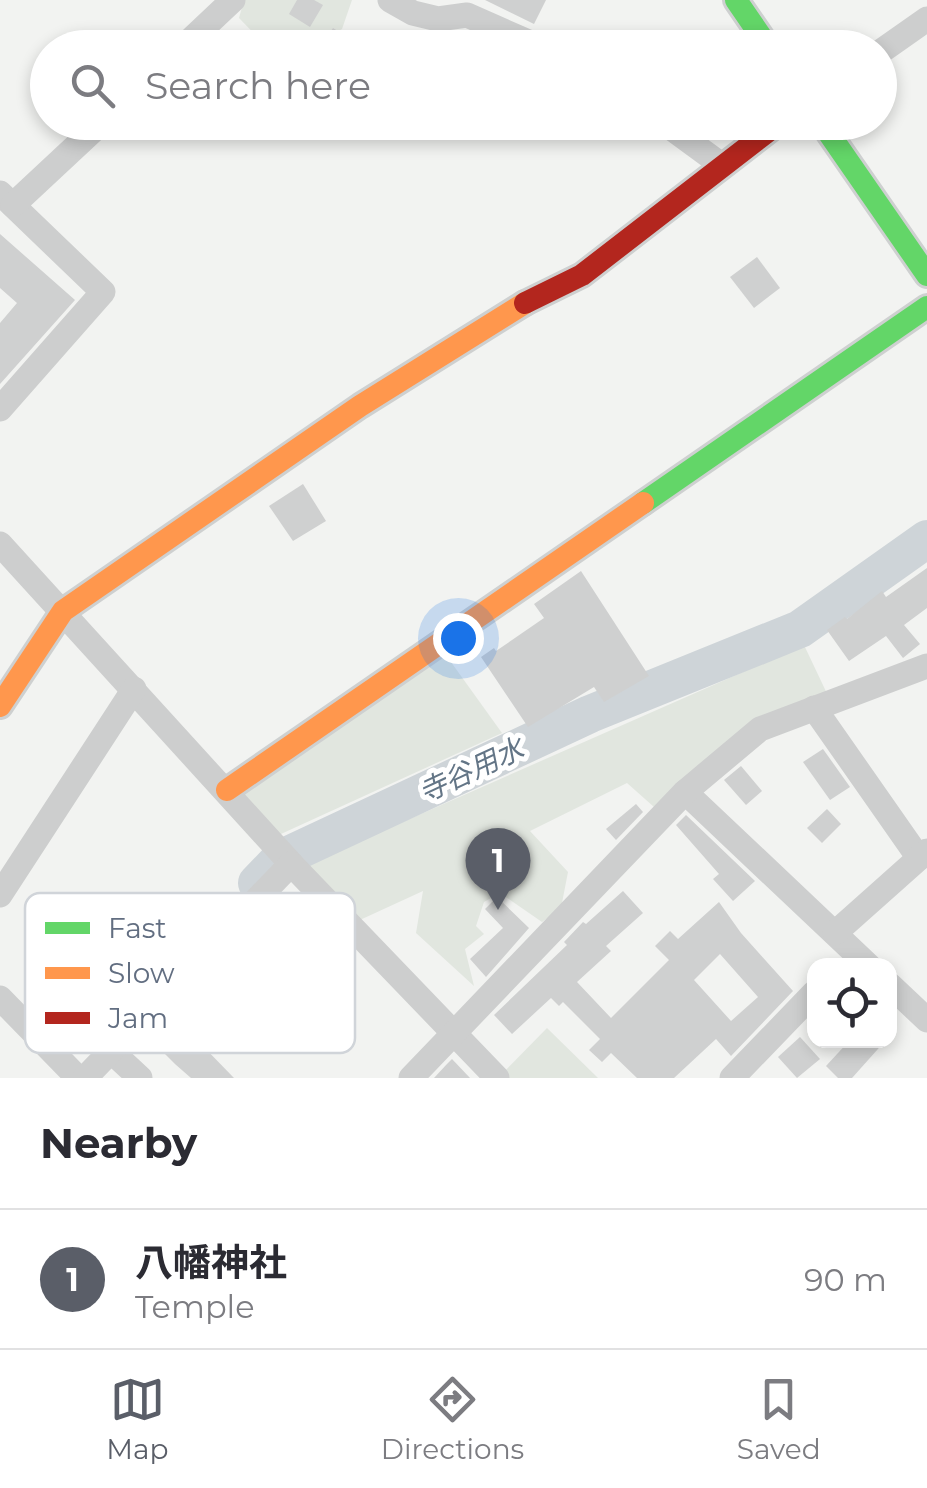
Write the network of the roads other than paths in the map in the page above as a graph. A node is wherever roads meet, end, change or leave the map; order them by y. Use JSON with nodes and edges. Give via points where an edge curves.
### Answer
{"nodes":[{"id":1,"x":233,"y":0,"type":"edge"},
{"id":2,"x":390,"y":0,"type":"edge"},
{"id":3,"x":736,"y":0,"type":"edge"},
{"id":4,"x":927,"y":18,"type":"edge"},
{"id":5,"x":201,"y":30,"type":"edge"},
{"id":6,"x":502,"y":30,"type":"edge"},
{"id":7,"x":757,"y":30,"type":"edge"},
{"id":8,"x":897,"y":40,"type":"edge"},
{"id":9,"x":80,"y":140,"type":"edge"},
{"id":10,"x":688,"y":140,"type":"edge"},
{"id":11,"x":757,"y":140,"type":"edge"},
{"id":12,"x":833,"y":140,"type":"edge"},
{"id":13,"x":723,"y":166,"type":"junction"},
{"id":14,"x":6,"y":199,"type":"edge"},
{"id":15,"x":927,"y":275,"type":"edge"},
{"id":16,"x":927,"y":306,"type":"edge"},
{"id":17,"x":0,"y":408,"type":"edge"},
{"id":18,"x":0,"y":544,"type":"edge"},
{"id":19,"x":62,"y":611,"type":"junction"},
{"id":20,"x":927,"y":666,"type":"edge"},
{"id":21,"x":134,"y":689,"type":"junction"},
{"id":22,"x":0,"y":706,"type":"edge"},
{"id":23,"x":814,"y":708,"type":"junction"},
{"id":24,"x":226,"y":790,"type":"junction"},
{"id":25,"x":685,"y":792,"type":"junction"},
{"id":26,"x":923,"y":854,"type":"edge"},
{"id":27,"x":291,"y":864,"type":"junction"},
{"id":28,"x":263,"y":893,"type":"edge"},
{"id":29,"x":318,"y":893,"type":"edge"},
{"id":30,"x":0,"y":894,"type":"edge"},
{"id":31,"x":355,"y":932,"type":"edge"},
{"id":32,"x":834,"y":934,"type":"junction"},
{"id":33,"x":853,"y":958,"type":"edge"},
{"id":34,"x":897,"y":992,"type":"edge"},
{"id":35,"x":0,"y":998,"type":"edge"},
{"id":36,"x":807,"y":1001,"type":"edge"},
{"id":37,"x":927,"y":1020,"type":"edge"},
{"id":38,"x":25,"y":1024,"type":"edge"},
{"id":39,"x":452,"y":1034,"type":"junction"},
{"id":40,"x":54,"y":1053,"type":"edge"},
{"id":41,"x":109,"y":1053,"type":"edge"},
{"id":42,"x":115,"y":1053,"type":"edge"},
{"id":43,"x":78,"y":1078,"type":"edge"},
{"id":44,"x":85,"y":1078,"type":"edge"},
{"id":45,"x":140,"y":1078,"type":"edge"},
{"id":46,"x":410,"y":1078,"type":"edge"},
{"id":47,"x":497,"y":1078,"type":"edge"},
{"id":48,"x":732,"y":1078,"type":"edge"}],
"edges":[{"from":1,"to":5,"type":"street"},
{"from":2,"to":6,"type":"street","via":[[438,19],[468,15]]},
{"from":3,"to":7,"type":"street"},
{"from":4,"to":8,"type":"street"},
{"from":9,"to":14,"type":"street"},
{"from":10,"to":13,"type":"street"},
{"from":11,"to":13,"type":"street"},
{"from":12,"to":15,"type":"street"},
{"from":13,"to":19,"type":"street","via":[[582,276],[506,313],[360,406]]},
{"from":14,"to":17,"type":"street","via":[[103,292]]},
{"from":16,"to":24,"type":"street"},
{"from":18,"to":19,"type":"street"},
{"from":19,"to":21,"type":"street"},
{"from":19,"to":22,"type":"street"},
{"from":20,"to":23,"type":"street"},
{"from":21,"to":24,"type":"street"},
{"from":21,"to":30,"type":"street"},
{"from":23,"to":25,"type":"street","via":[[760,728]]},
{"from":23,"to":26,"type":"street"},
{"from":24,"to":27,"type":"street"},
{"from":25,"to":32,"type":"street"},
{"from":25,"to":39,"type":"street"},
{"from":26,"to":32,"type":"street"},
{"from":27,"to":28,"type":"street"},
{"from":27,"to":29,"type":"street"},
{"from":31,"to":39,"type":"street"},
{"from":32,"to":33,"type":"street"},
{"from":34,"to":37,"type":"street"},
{"from":35,"to":38,"type":"street"},
{"from":36,"to":48,"type":"street"},
{"from":39,"to":46,"type":"street"},
{"from":39,"to":47,"type":"street"},
{"from":40,"to":43,"type":"street"},
{"from":41,"to":44,"type":"street"},
{"from":42,"to":45,"type":"street"}]}
